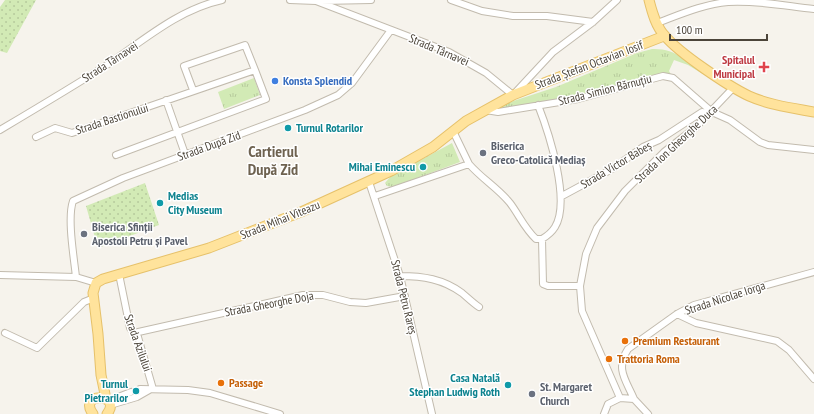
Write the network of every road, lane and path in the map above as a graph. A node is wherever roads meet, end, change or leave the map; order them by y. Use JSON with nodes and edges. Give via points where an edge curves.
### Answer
{"nodes":[{"id":1,"x":222,"y":0,"type":"edge"},
{"id":2,"x":290,"y":0,"type":"edge"},
{"id":3,"x":371,"y":0,"type":"edge"},
{"id":4,"x":451,"y":0,"type":"edge"},
{"id":5,"x":617,"y":0,"type":"edge"},
{"id":6,"x":649,"y":0,"type":"edge"},
{"id":7,"x":316,"y":1,"type":"junction"},
{"id":8,"x":727,"y":1,"type":"edge"},
{"id":9,"x":814,"y":9,"type":"edge"},
{"id":10,"x":593,"y":22,"type":"junction"},
{"id":11,"x":657,"y":23,"type":"junction"},
{"id":12,"x":391,"y":30,"type":"junction"},
{"id":13,"x":664,"y":36,"type":"junction"},
{"id":14,"x":255,"y":70,"type":"junction"},
{"id":15,"x":734,"y":88,"type":"junction"},
{"id":16,"x":193,"y":90,"type":"junction"},
{"id":17,"x":513,"y":95,"type":"junction"},
{"id":18,"x":166,"y":100,"type":"junction"},
{"id":19,"x":538,"y":105,"type":"junction"},
{"id":20,"x":486,"y":110,"type":"junction"},
{"id":21,"x":814,"y":112,"type":"edge"},
{"id":22,"x":711,"y":113,"type":"junction"},
{"id":23,"x":0,"y":130,"type":"edge"},
{"id":24,"x":453,"y":131,"type":"junction"},
{"id":25,"x":177,"y":132,"type":"junction"},
{"id":26,"x":36,"y":137,"type":"dead end"},
{"id":27,"x":814,"y":150,"type":"edge"},
{"id":28,"x":185,"y":154,"type":"junction"},
{"id":29,"x":116,"y":155,"type":"dead end"},
{"id":30,"x":469,"y":164,"type":"junction"},
{"id":31,"x":369,"y":182,"type":"junction"},
{"id":32,"x":375,"y":196,"type":"junction"},
{"id":33,"x":562,"y":196,"type":"junction"},
{"id":34,"x":542,"y":239,"type":"junction"},
{"id":35,"x":814,"y":272,"type":"edge"},
{"id":36,"x":118,"y":274,"type":"junction"},
{"id":37,"x":0,"y":275,"type":"edge"},
{"id":38,"x":400,"y":276,"type":"junction"},
{"id":39,"x":76,"y":277,"type":"junction"},
{"id":40,"x":96,"y":283,"type":"junction"},
{"id":41,"x":580,"y":286,"type":"junction"},
{"id":42,"x":405,"y":296,"type":"junction"},
{"id":43,"x":94,"y":298,"type":"junction"},
{"id":44,"x":479,"y":307,"type":"dead end"},
{"id":45,"x":677,"y":314,"type":"junction"},
{"id":46,"x":5,"y":333,"type":"dead end"},
{"id":47,"x":134,"y":333,"type":"junction"},
{"id":48,"x":813,"y":375,"type":"edge"},
{"id":49,"x":101,"y":376,"type":"junction"},
{"id":50,"x":140,"y":389,"type":"dead end"},
{"id":51,"x":152,"y":389,"type":"junction"},
{"id":52,"x":131,"y":392,"type":"dead end"},
{"id":53,"x":620,"y":398,"type":"junction"},
{"id":54,"x":634,"y":399,"type":"junction"},
{"id":55,"x":108,"y":405,"type":"edge"},
{"id":56,"x":91,"y":408,"type":"edge"},
{"id":57,"x":280,"y":414,"type":"edge"},
{"id":58,"x":432,"y":414,"type":"edge"},
{"id":59,"x":604,"y":414,"type":"edge"},
{"id":60,"x":648,"y":414,"type":"edge"}],
"edges":[{"from":1,"to":23,"type":"street","name":"Strada Târnavei","via":[[206,3],[178,17],[108,64]]},
{"from":2,"to":7,"type":"street","name":"Strada Târnavei"},
{"from":3,"to":7,"type":"street"},
{"from":4,"to":10,"type":"street","via":[[513,16],[547,16]]},
{"from":5,"to":10,"type":"street"},
{"from":6,"to":11,"type":"main road"},
{"from":7,"to":12,"type":"street","name":"Strada Târnavei"},
{"from":8,"to":9,"type":"street"},
{"from":8,"to":11,"type":"street"},
{"from":10,"to":17,"type":"street","via":[[553,52]]},
{"from":11,"to":13,"type":"main road"},
{"from":12,"to":17,"type":"street","name":"Strada Târnavei","via":[[467,60],[497,80]]},
{"from":12,"to":28,"type":"street","name":"Strada După Zid","via":[[352,83],[338,95],[305,110]]},
{"from":13,"to":15,"type":"main road"},
{"from":13,"to":17,"type":"main road","name":"Strada Ștefan Octavian Iosif"},
{"from":14,"to":16,"type":"street","name":"Strada Bastionului"},
{"from":14,"to":16,"type":"street","via":[[245,45],[184,66]]},
{"from":14,"to":25,"type":"street","via":[[266,99]]},
{"from":15,"to":21,"type":"main road","via":[[763,101]]},
{"from":15,"to":22,"type":"street","name":"Strada Ion Gheorghe Duca"},
{"from":16,"to":18,"type":"street","name":"Strada Bastionului"},
{"from":17,"to":20,"type":"main road","name":"Strada Mihai Viteazu"},
{"from":18,"to":25,"type":"street"},
{"from":18,"to":26,"type":"street","name":"Strada Bastionului","via":[[72,133],[55,128]]},
{"from":19,"to":20,"type":"street","name":"Strada Simion Bărnuțiu","via":[[498,112]]},
{"from":19,"to":22,"type":"street","name":"Strada Simion Bărnuțiu","via":[[578,99],[663,76],[673,78]]},
{"from":19,"to":33,"type":"street","via":[[548,129]]},
{"from":20,"to":24,"type":"main road","name":"Strada Mihai Viteazu"},
{"from":22,"to":27,"type":"street","name":"Strada Simion Bărnuțiu","via":[[730,120],[768,145]]},
{"from":22,"to":33,"type":"street","name":"Strada Victor Babeș","via":[[702,112],[612,169]]},
{"from":22,"to":41,"type":"street","name":"Strada Ion Gheorghe Duca","via":[[643,172],[610,210],[597,228],[586,254]]},
{"from":24,"to":30,"type":"street"},
{"from":24,"to":31,"type":"main road","name":"Strada Mihai Viteazu","via":[[433,147]]},
{"from":25,"to":28,"type":"street"},
{"from":25,"to":29,"type":"street"},
{"from":28,"to":39,"type":"street","name":"Strada După Zid","via":[[73,201],[71,207]]},
{"from":30,"to":32,"type":"street"},
{"from":30,"to":34,"type":"street","via":[[481,178],[498,190],[530,235]]},
{"from":31,"to":32,"type":"street","name":"Strada Petru Rareș"},
{"from":31,"to":36,"type":"main road","name":"Strada Mihai Viteazu","via":[[238,238]]},
{"from":32,"to":38,"type":"street","name":"Strada Petru Rareș"},
{"from":33,"to":34,"type":"street","via":[[556,226]]},
{"from":34,"to":41,"type":"street","via":[[543,284]]},
{"from":35,"to":45,"type":"street","name":"Strada Nicolae Iorga","via":[[694,305]]},
{"from":36,"to":40,"type":"main road","name":"Strada Mihai Viteazu"},
{"from":36,"to":47,"type":"street","name":"Strada Azilului","via":[[130,328]]},
{"from":37,"to":39,"type":"street"},
{"from":38,"to":42,"type":"street","name":"Strada Petru Rareș"},
{"from":38,"to":44,"type":"street","via":[[435,279],[461,293]]},
{"from":39,"to":40,"type":"street"},
{"from":40,"to":43,"type":"main road"},
{"from":41,"to":53,"type":"street","name":"Strada Ion Gheorghe Duca","via":[[582,311]]},
{"from":42,"to":47,"type":"street","name":"Strada Gheorghe Doja","via":[[366,303],[350,302],[323,294],[303,295]]},
{"from":42,"to":58,"type":"street","name":"Strada Petru Rareș"},
{"from":43,"to":46,"type":"street","via":[[84,302],[37,348]]},
{"from":43,"to":49,"type":"main road"},
{"from":45,"to":48,"type":"street","via":[[696,324],[778,341]]},
{"from":45,"to":54,"type":"street","name":"Strada Nicolae Iorga","via":[[623,356],[620,366]]},
{"from":47,"to":51,"type":"street","name":"Strada Azilului","via":[[138,336]]},
{"from":49,"to":55,"type":"main road"},
{"from":49,"to":56,"type":"main road"},
{"from":50,"to":51,"type":"street"},
{"from":51,"to":55,"type":"street","via":[[136,397]]},
{"from":51,"to":57,"type":"street","via":[[210,393]]},
{"from":52,"to":55,"type":"street"},
{"from":53,"to":54,"type":"street"},
{"from":53,"to":59,"type":"street","via":[[608,404]]},
{"from":54,"to":60,"type":"street"},
{"from":55,"to":56,"type":"main road","via":[[100,397]]}]}
